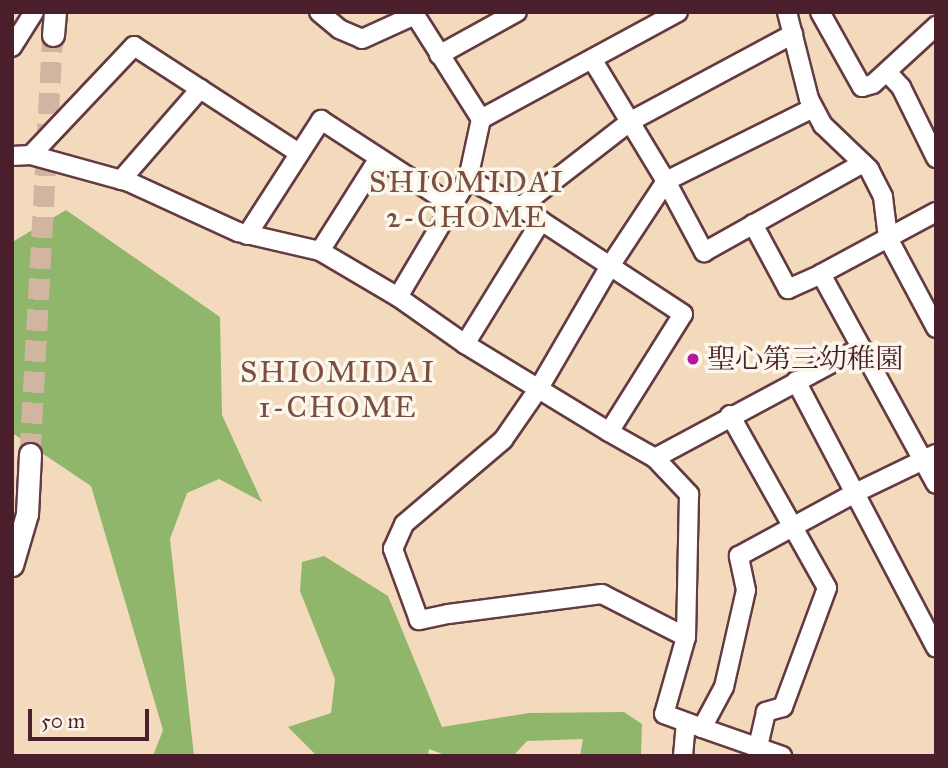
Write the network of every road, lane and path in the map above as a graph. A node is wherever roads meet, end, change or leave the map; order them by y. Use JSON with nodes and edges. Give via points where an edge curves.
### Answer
{"nodes":[{"id":1,"x":34,"y":12,"type":"edge"},
{"id":2,"x":54,"y":12,"type":"edge"},
{"id":3,"x":319,"y":12,"type":"edge"},
{"id":4,"x":517,"y":12,"type":"edge"},
{"id":5,"x":678,"y":12,"type":"edge"},
{"id":6,"x":787,"y":12,"type":"edge"},
{"id":7,"x":821,"y":12,"type":"edge"},
{"id":8,"x":416,"y":13,"type":"edge"},
{"id":9,"x":936,"y":26,"type":"edge"},
{"id":10,"x":793,"y":34,"type":"junction"},
{"id":11,"x":53,"y":35,"type":"tunnel mouth"},
{"id":12,"x":12,"y":47,"type":"edge"},
{"id":13,"x":439,"y":55,"type":"junction"},
{"id":14,"x":592,"y":59,"type":"junction"},
{"id":15,"x":887,"y":72,"type":"junction"},
{"id":16,"x":200,"y":89,"type":"junction"},
{"id":17,"x":813,"y":107,"type":"junction"},
{"id":18,"x":481,"y":118,"type":"junction"},
{"id":19,"x":631,"y":121,"type":"junction"},
{"id":20,"x":299,"y":153,"type":"junction"},
{"id":21,"x":31,"y":155,"type":"junction"},
{"id":22,"x":12,"y":156,"type":"edge"},
{"id":23,"x":379,"y":158,"type":"junction"},
{"id":24,"x":936,"y":158,"type":"edge"},
{"id":25,"x":863,"y":163,"type":"junction"},
{"id":26,"x":468,"y":179,"type":"junction"},
{"id":27,"x":121,"y":180,"type":"junction"},
{"id":28,"x":666,"y":181,"type":"junction"},
{"id":29,"x":452,"y":205,"type":"junction"},
{"id":30,"x":520,"y":207,"type":"junction"},
{"id":31,"x":936,"y":212,"type":"edge"},
{"id":32,"x":541,"y":221,"type":"junction"},
{"id":33,"x":752,"y":224,"type":"junction"},
{"id":34,"x":247,"y":234,"type":"junction"},
{"id":35,"x":888,"y":238,"type":"junction"},
{"id":36,"x":320,"y":251,"type":"junction"},
{"id":37,"x":610,"y":266,"type":"junction"},
{"id":38,"x":821,"y":274,"type":"junction"},
{"id":39,"x":928,"y":294,"type":"edge"},
{"id":40,"x":398,"y":297,"type":"junction"},
{"id":41,"x":936,"y":328,"type":"edge"},
{"id":42,"x":465,"y":344,"type":"junction"},
{"id":43,"x":860,"y":348,"type":"junction"},
{"id":44,"x":796,"y":381,"type":"junction"},
{"id":45,"x":539,"y":388,"type":"junction"},
{"id":46,"x":730,"y":415,"type":"junction"},
{"id":47,"x":609,"y":432,"type":"junction"},
{"id":48,"x":30,"y":454,"type":"tunnel mouth"},
{"id":49,"x":930,"y":457,"type":"edge"},
{"id":50,"x":655,"y":458,"type":"junction"},
{"id":51,"x":936,"y":484,"type":"edge"},
{"id":52,"x":855,"y":493,"type":"junction"},
{"id":53,"x":793,"y":528,"type":"junction"},
{"id":54,"x":12,"y":565,"type":"edge"},
{"id":55,"x":686,"y":637,"type":"junction"},
{"id":56,"x":936,"y":648,"type":"edge"},
{"id":57,"x":694,"y":726,"type":"junction"},
{"id":58,"x":757,"y":750,"type":"junction"},
{"id":59,"x":683,"y":756,"type":"edge"},
{"id":60,"x":782,"y":756,"type":"edge"}],
"edges":[{"from":1,"to":12,"type":"street"},
{"from":2,"to":11,"type":"street"},
{"from":3,"to":8,"type":"street","via":[[339,29],[362,39]]},
{"from":4,"to":13,"type":"street"},
{"from":5,"to":14,"type":"street"},
{"from":6,"to":10,"type":"street"},
{"from":7,"to":15,"type":"street","via":[[862,87]]},
{"from":8,"to":13,"type":"street"},
{"from":9,"to":15,"type":"street"},
{"from":10,"to":17,"type":"street"},
{"from":10,"to":19,"type":"street"},
{"from":13,"to":18,"type":"street"},
{"from":14,"to":18,"type":"street"},
{"from":14,"to":19,"type":"street"},
{"from":15,"to":24,"type":"street","via":[[901,87]]},
{"from":16,"to":20,"type":"street"},
{"from":16,"to":21,"type":"street","via":[[134,46]]},
{"from":16,"to":27,"type":"street"},
{"from":17,"to":25,"type":"street","via":[[823,125]]},
{"from":17,"to":28,"type":"street"},
{"from":18,"to":26,"type":"street"},
{"from":19,"to":28,"type":"street"},
{"from":19,"to":30,"type":"street"},
{"from":20,"to":23,"type":"street","via":[[321,120]]},
{"from":20,"to":34,"type":"street"},
{"from":21,"to":22,"type":"street"},
{"from":21,"to":27,"type":"street"},
{"from":23,"to":29,"type":"street"},
{"from":23,"to":36,"type":"street"},
{"from":25,"to":33,"type":"street"},
{"from":25,"to":35,"type":"street","via":[[883,197]]},
{"from":26,"to":29,"type":"street"},
{"from":26,"to":30,"type":"street"},
{"from":27,"to":34,"type":"street"},
{"from":28,"to":33,"type":"street","via":[[704,252]]},
{"from":28,"to":37,"type":"street"},
{"from":29,"to":40,"type":"street"},
{"from":30,"to":32,"type":"street"},
{"from":31,"to":35,"type":"street"},
{"from":32,"to":37,"type":"street"},
{"from":32,"to":42,"type":"street"},
{"from":33,"to":38,"type":"street","via":[[788,289]]},
{"from":34,"to":36,"type":"street"},
{"from":35,"to":38,"type":"street"},
{"from":35,"to":39,"type":"street"},
{"from":36,"to":40,"type":"street"},
{"from":37,"to":45,"type":"street"},
{"from":37,"to":47,"type":"street","via":[[683,314]]},
{"from":38,"to":43,"type":"street"},
{"from":39,"to":41,"type":"street"},
{"from":40,"to":42,"type":"street"},
{"from":42,"to":45,"type":"street"},
{"from":43,"to":44,"type":"street"},
{"from":43,"to":49,"type":"street"},
{"from":44,"to":46,"type":"street"},
{"from":44,"to":52,"type":"street"},
{"from":45,"to":47,"type":"street"},
{"from":45,"to":55,"type":"street","via":[[503,440],[404,524],[393,550],[419,620],[602,594]]},
{"from":46,"to":50,"type":"street"},
{"from":46,"to":53,"type":"street"},
{"from":47,"to":50,"type":"street"},
{"from":48,"to":54,"type":"street","via":[[27,514]]},
{"from":49,"to":51,"type":"street"},
{"from":49,"to":52,"type":"street"},
{"from":50,"to":55,"type":"street","via":[[689,494]]},
{"from":52,"to":53,"type":"street"},
{"from":52,"to":56,"type":"street"},
{"from":53,"to":57,"type":"street","via":[[739,556],[746,590],[724,687]]},
{"from":53,"to":58,"type":"street","via":[[827,588],[783,707],[765,712]]},
{"from":55,"to":57,"type":"street","via":[[664,714]]},
{"from":57,"to":58,"type":"street"},
{"from":57,"to":59,"type":"street"},
{"from":58,"to":60,"type":"street"}]}
